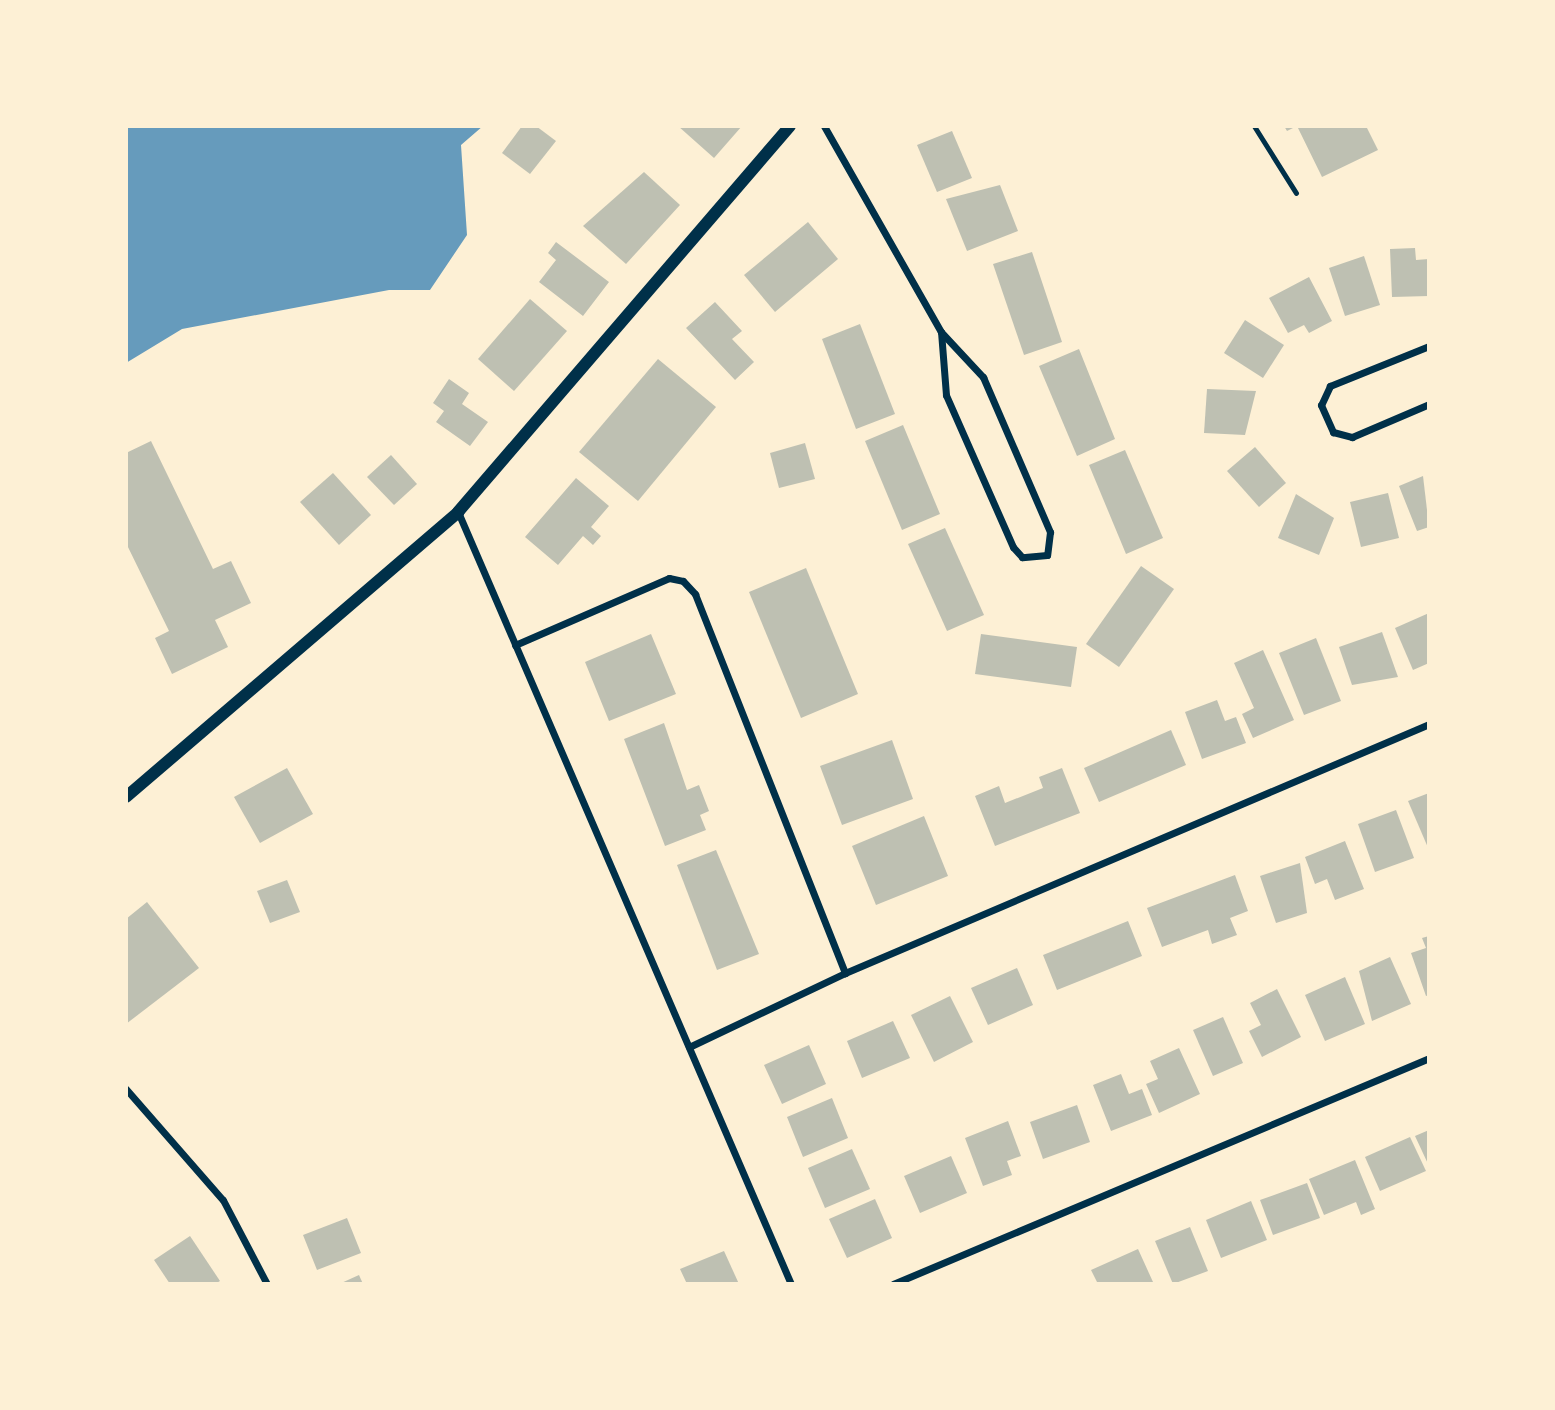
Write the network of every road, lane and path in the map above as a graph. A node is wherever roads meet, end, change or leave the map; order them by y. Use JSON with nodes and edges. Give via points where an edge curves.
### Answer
{"nodes":[{"id":1,"x":790,"y":126,"type":"edge"},
{"id":2,"x":824,"y":126,"type":"edge"},
{"id":3,"x":1254,"y":126,"type":"edge"},
{"id":4,"x":1296,"y":193,"type":"dead end"},
{"id":5,"x":941,"y":332,"type":"junction"},
{"id":6,"x":1429,"y":346,"type":"edge"},
{"id":7,"x":1429,"y":404,"type":"edge"},
{"id":8,"x":458,"y":512,"type":"junction"},
{"id":9,"x":515,"y":645,"type":"junction"},
{"id":10,"x":1429,"y":724,"type":"edge"},
{"id":11,"x":126,"y":797,"type":"edge"},
{"id":12,"x":845,"y":973,"type":"junction"},
{"id":13,"x":689,"y":1047,"type":"junction"},
{"id":14,"x":1429,"y":1058,"type":"edge"},
{"id":15,"x":126,"y":1090,"type":"edge"},
{"id":16,"x":267,"y":1284,"type":"edge"},
{"id":17,"x":791,"y":1284,"type":"edge"},
{"id":18,"x":893,"y":1284,"type":"edge"}],
"edges":[{"from":1,"to":8,"type":"street"},
{"from":2,"to":5,"type":"street"},
{"from":3,"to":4,"type":"lane"},
{"from":5,"to":5,"type":"street","via":[[946,395],[1013,547],[1021,557],[1046,555],[1050,531],[983,377]]},
{"from":6,"to":7,"type":"street","via":[[1330,386],[1321,405],[1333,432],[1352,437]]},
{"from":8,"to":9,"type":"street"},
{"from":8,"to":11,"type":"street"},
{"from":9,"to":12,"type":"street","via":[[668,578],[683,581],[695,594]]},
{"from":9,"to":13,"type":"street"},
{"from":10,"to":12,"type":"street"},
{"from":12,"to":13,"type":"street"},
{"from":13,"to":17,"type":"street"},
{"from":14,"to":18,"type":"street"},
{"from":15,"to":16,"type":"street","via":[[223,1200]]}]}
